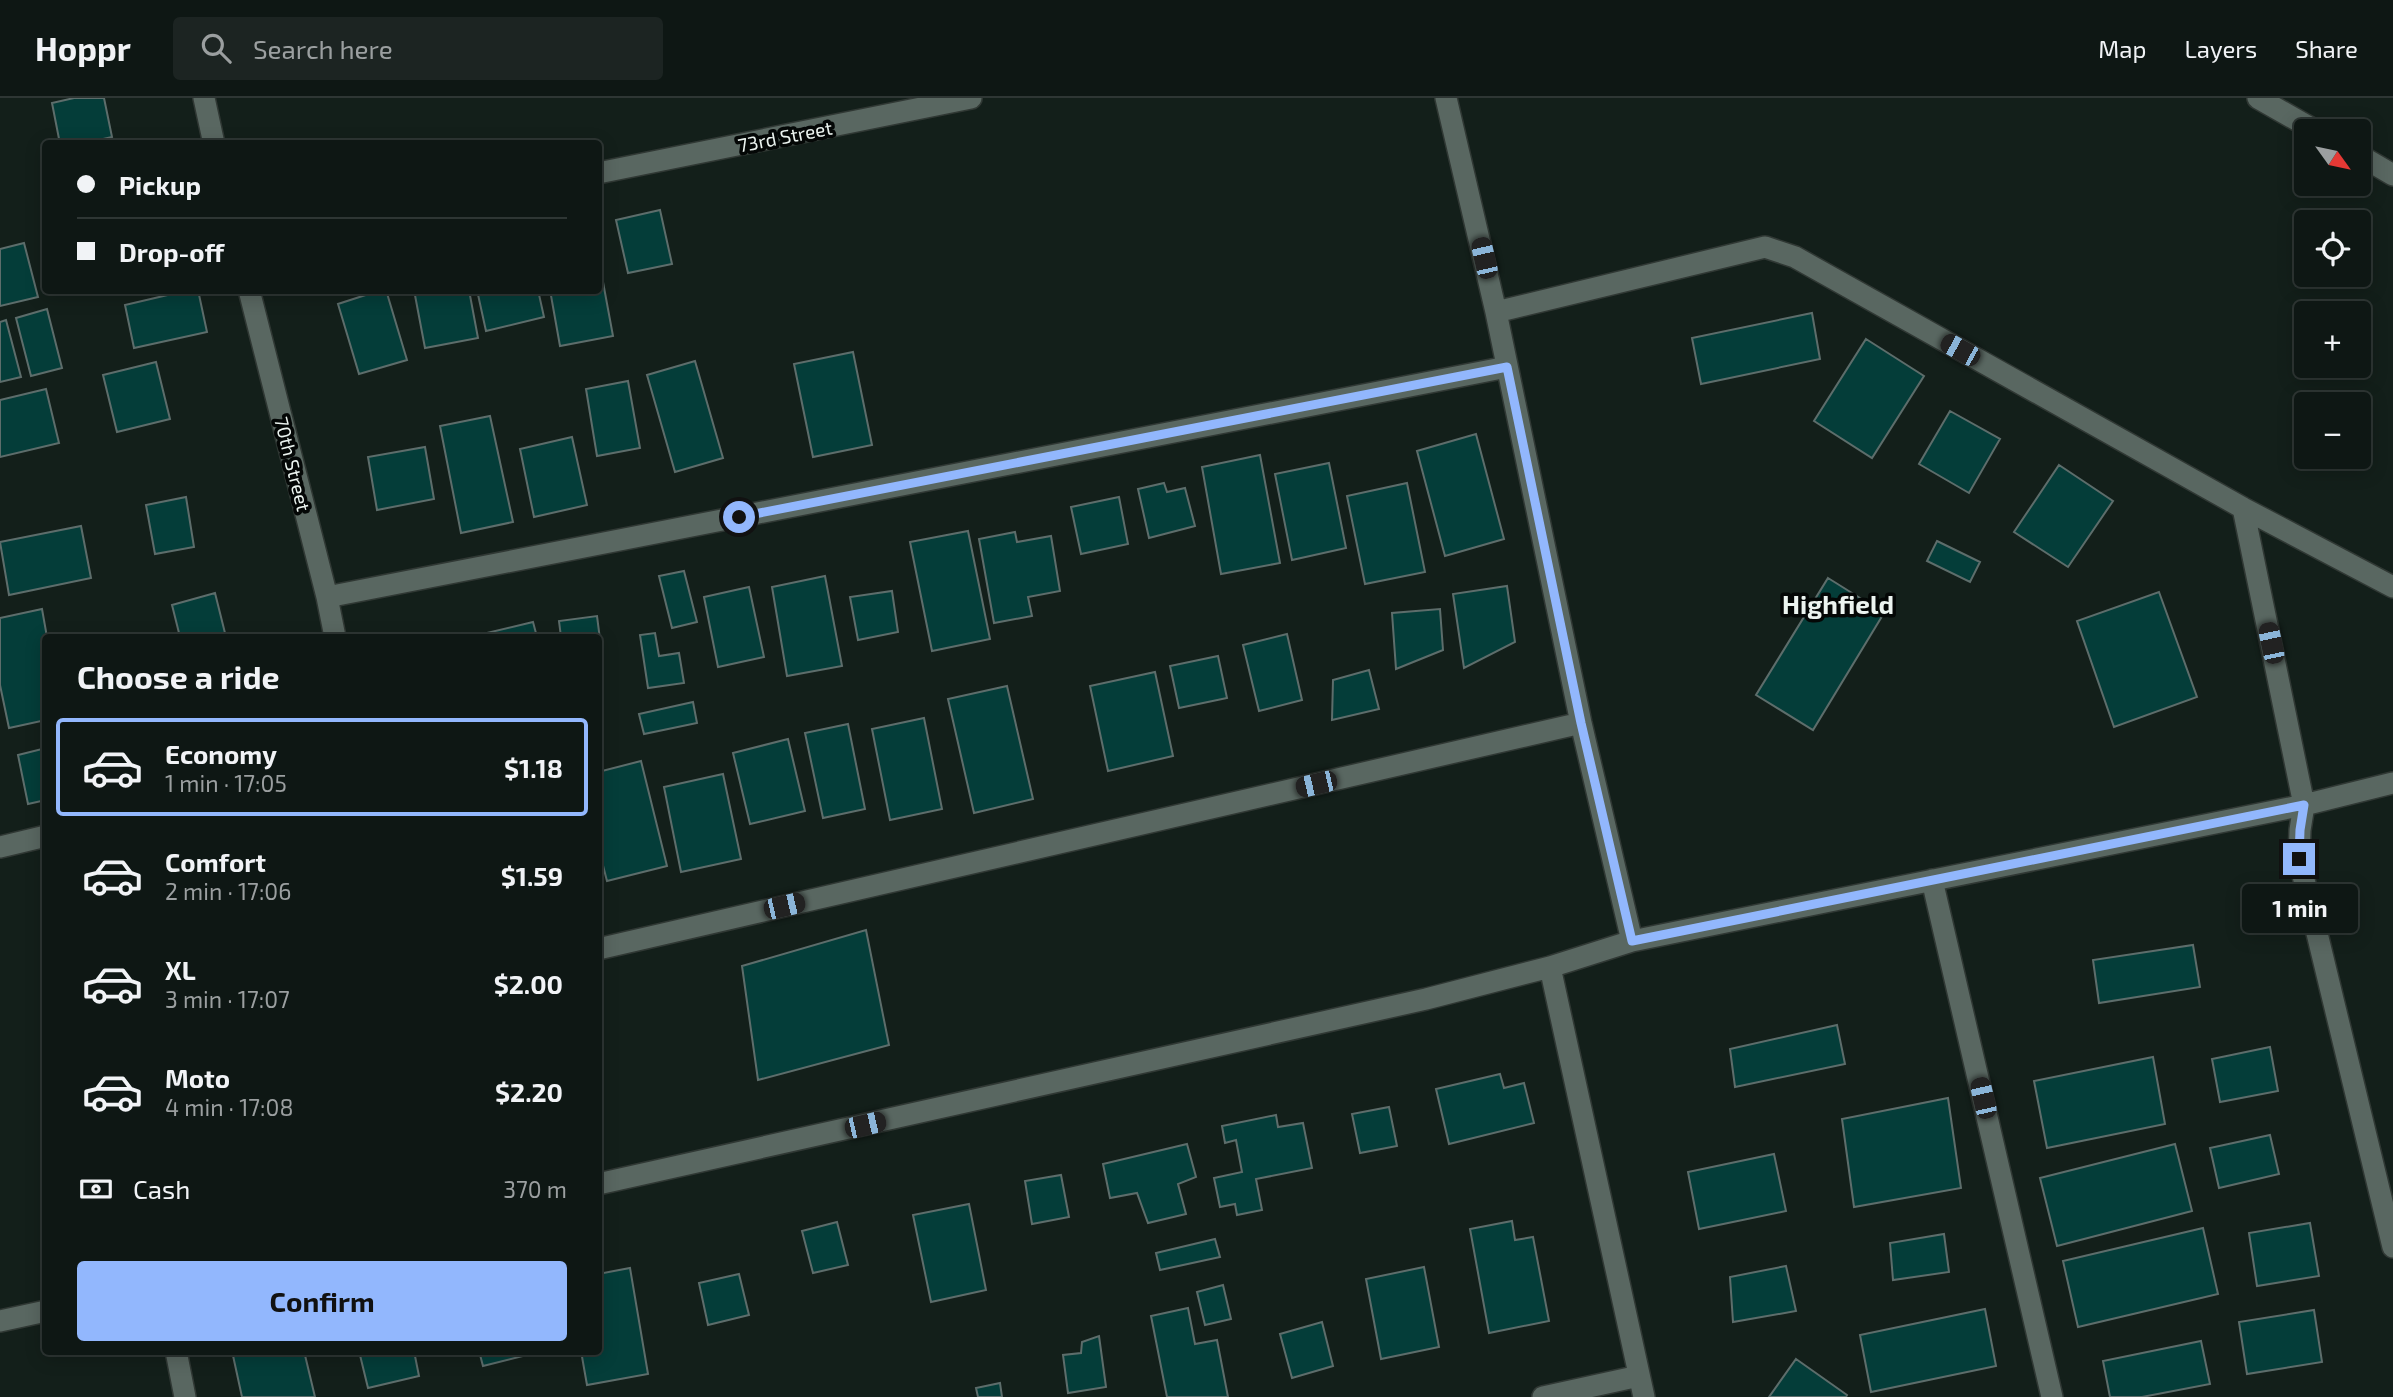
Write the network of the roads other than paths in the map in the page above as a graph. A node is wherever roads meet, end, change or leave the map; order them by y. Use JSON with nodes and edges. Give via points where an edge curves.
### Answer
{"nodes":[{"id":1,"x":204,"y":98,"type":"edge"},
{"id":2,"x":971,"y":98,"type":"edge"},
{"id":3,"x":1446,"y":98,"type":"edge"},
{"id":4,"x":2258,"y":98,"type":"edge"},
{"id":5,"x":2295,"y":119,"type":"edge"},
{"id":6,"x":213,"y":140,"type":"edge"},
{"id":7,"x":2371,"y":160,"type":"edge"},
{"id":8,"x":2391,"y":168,"type":"edge"},
{"id":9,"x":602,"y":172,"type":"edge"},
{"id":10,"x":250,"y":294,"type":"edge"},
{"id":11,"x":1496,"y":312,"type":"junction"},
{"id":12,"x":1507,"y":367,"type":"junction"},
{"id":13,"x":2244,"y":508,"type":"junction"},
{"id":14,"x":2393,"y":587,"type":"edge"},
{"id":15,"x":327,"y":597,"type":"junction"},
{"id":16,"x":334,"y":634,"type":"edge"},
{"id":17,"x":1581,"y":723,"type":"junction"},
{"id":18,"x":2393,"y":783,"type":"edge"},
{"id":19,"x":2304,"y":805,"type":"junction"},
{"id":20,"x":42,"y":837,"type":"edge"},
{"id":21,"x":0,"y":846,"type":"edge"},
{"id":22,"x":1932,"y":880,"type":"junction"},
{"id":23,"x":1632,"y":941,"type":"junction"},
{"id":24,"x":602,"y":948,"type":"edge"},
{"id":25,"x":1550,"y":967,"type":"junction"},
{"id":26,"x":602,"y":1183,"type":"edge"},
{"id":27,"x":2393,"y":1247,"type":"edge"},
{"id":28,"x":42,"y":1312,"type":"edge"},
{"id":29,"x":0,"y":1321,"type":"edge"},
{"id":30,"x":177,"y":1355,"type":"edge"},
{"id":31,"x":1642,"y":1387,"type":"edge"},
{"id":32,"x":185,"y":1397,"type":"edge"},
{"id":33,"x":1543,"y":1397,"type":"edge"},
{"id":34,"x":2052,"y":1397,"type":"edge"}],
"edges":[{"from":1,"to":6,"type":"street"},
{"from":2,"to":9,"type":"street","name":"73rd Street"},
{"from":3,"to":11,"type":"street"},
{"from":4,"to":5,"type":"street"},
{"from":7,"to":8,"type":"street"},
{"from":10,"to":15,"type":"street","name":"70th Street"},
{"from":11,"to":12,"type":"street"},
{"from":11,"to":13,"type":"street","via":[[1765,247],[1795,257]]},
{"from":12,"to":15,"type":"street"},
{"from":12,"to":17,"type":"street"},
{"from":13,"to":14,"type":"street"},
{"from":13,"to":19,"type":"street"},
{"from":15,"to":16,"type":"street","name":"70th Street"},
{"from":17,"to":23,"type":"street"},
{"from":17,"to":24,"type":"street"},
{"from":18,"to":19,"type":"street"},
{"from":19,"to":22,"type":"street"},
{"from":19,"to":27,"type":"street","via":[[2299,859]]},
{"from":20,"to":21,"type":"street"},
{"from":22,"to":23,"type":"street"},
{"from":22,"to":34,"type":"street"},
{"from":23,"to":25,"type":"street"},
{"from":25,"to":26,"type":"street","via":[[1412,1003]]},
{"from":25,"to":31,"type":"street"},
{"from":28,"to":29,"type":"street"},
{"from":30,"to":32,"type":"street"},
{"from":31,"to":33,"type":"street"}]}
